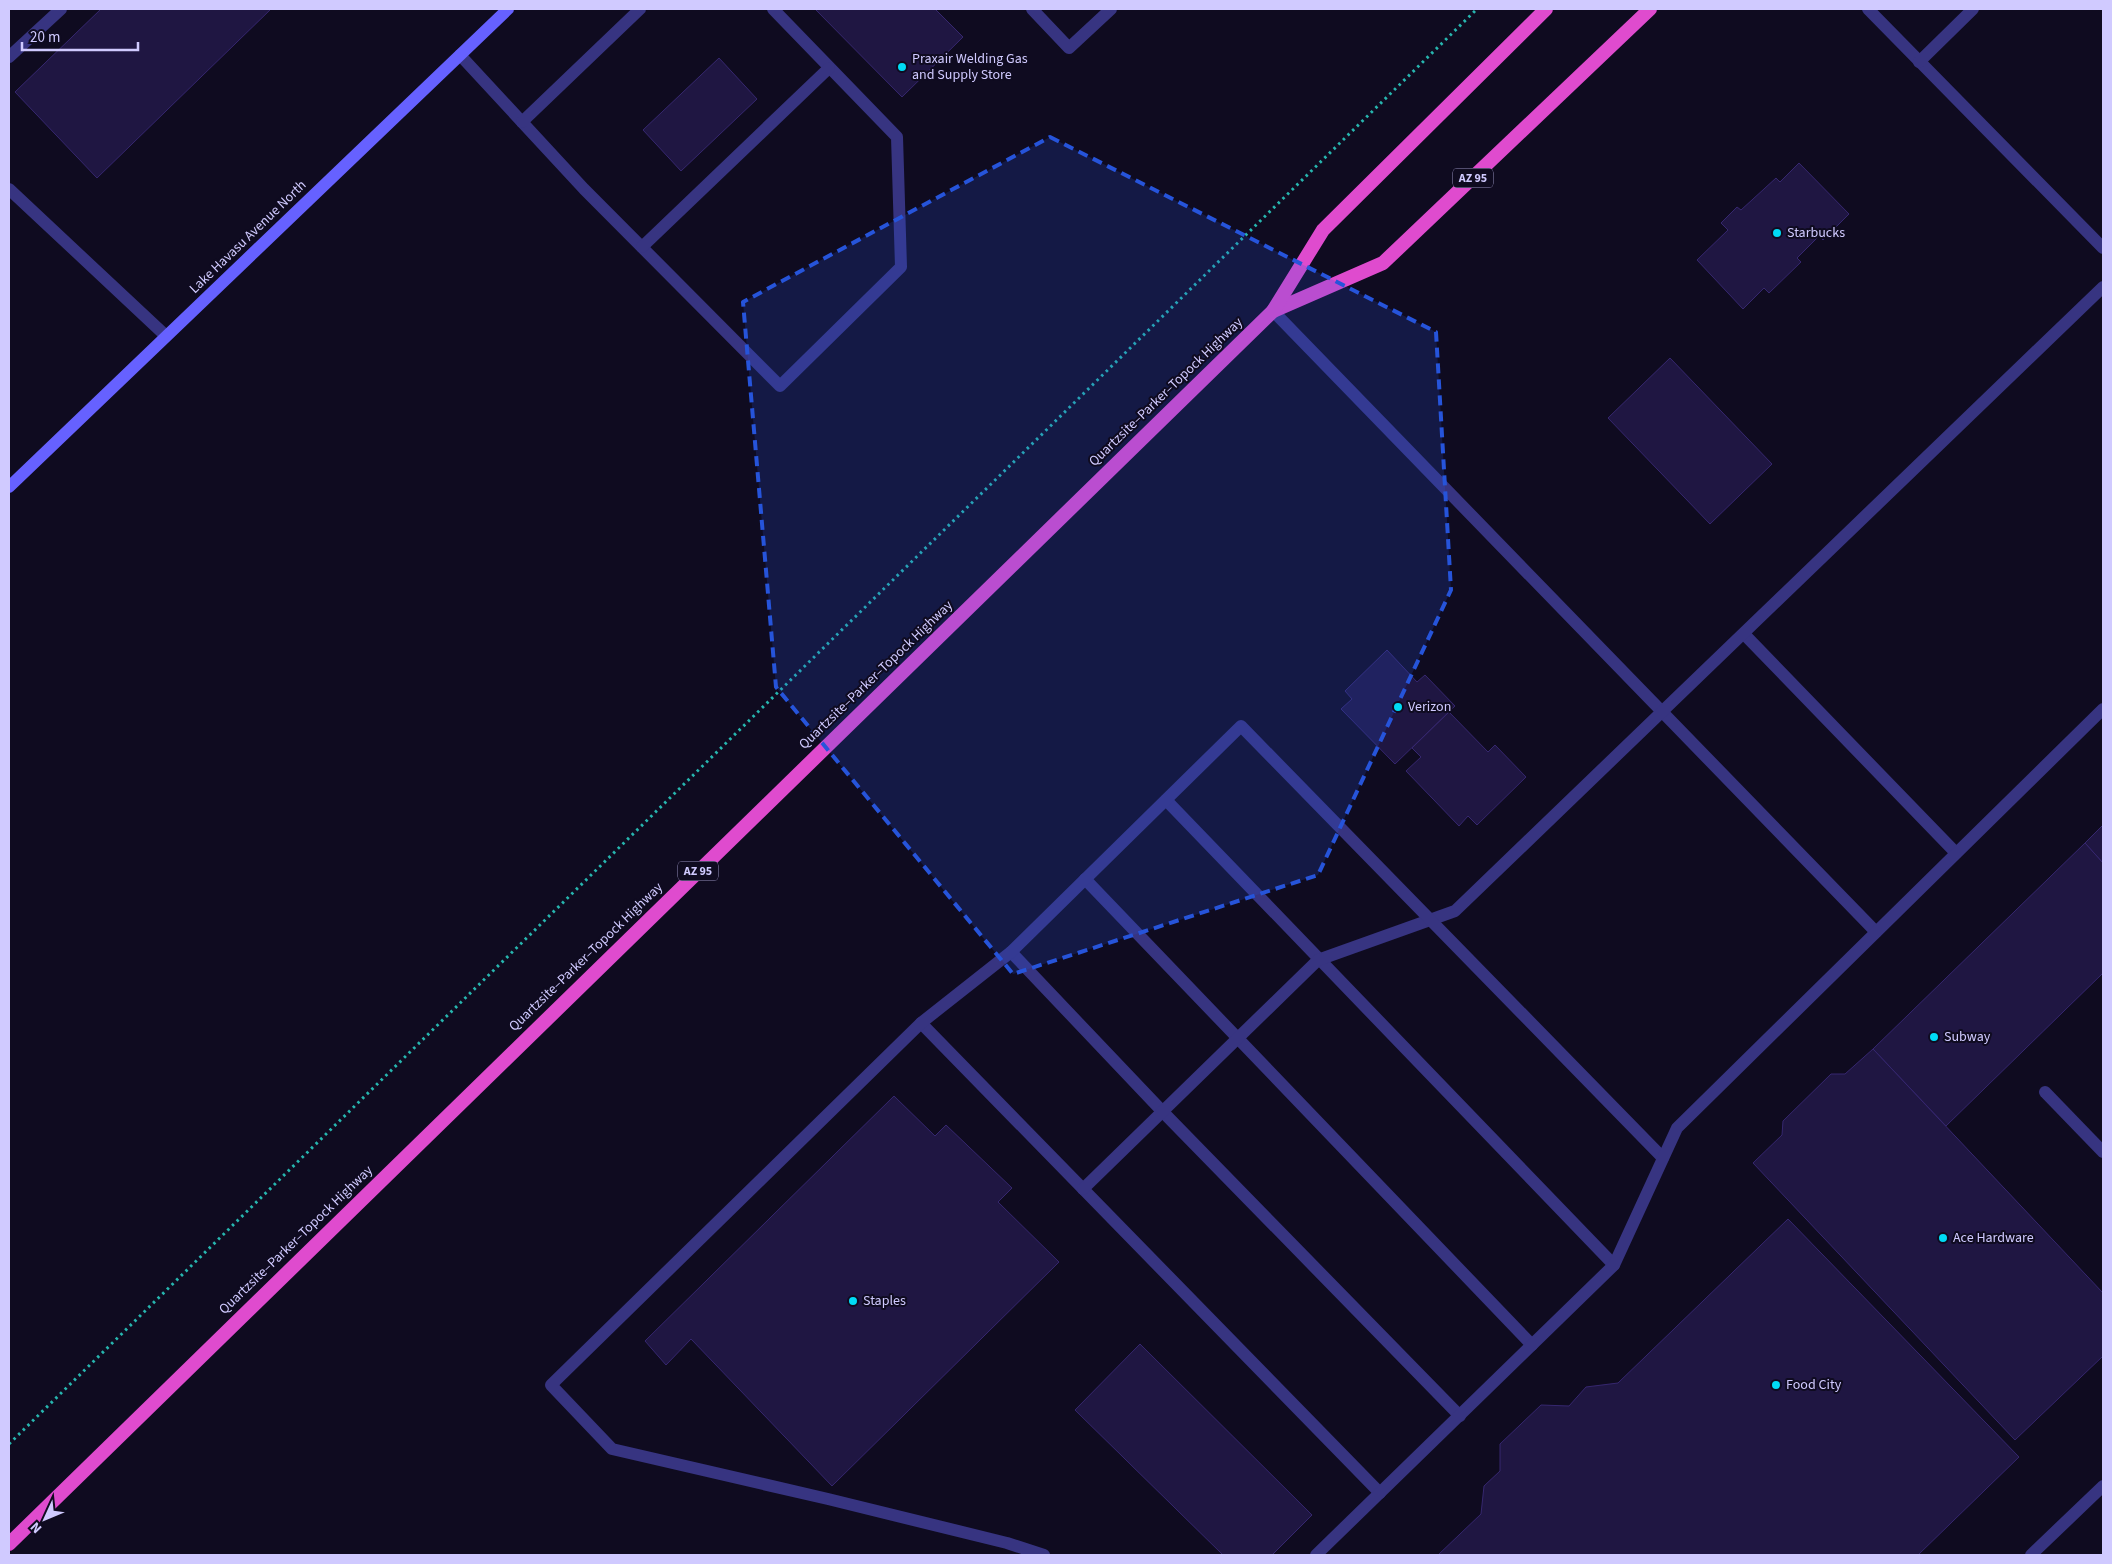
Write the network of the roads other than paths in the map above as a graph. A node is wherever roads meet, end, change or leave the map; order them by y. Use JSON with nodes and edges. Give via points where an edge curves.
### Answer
{"nodes":[{"id":1,"x":61,"y":9,"type":"edge"},
{"id":2,"x":508,"y":9,"type":"edge"},
{"id":3,"x":640,"y":9,"type":"edge"},
{"id":4,"x":772,"y":9,"type":"edge"},
{"id":5,"x":1032,"y":9,"type":"edge"},
{"id":6,"x":1111,"y":9,"type":"edge"},
{"id":7,"x":1546,"y":9,"type":"edge"},
{"id":8,"x":1650,"y":9,"type":"edge"},
{"id":9,"x":1868,"y":9,"type":"edge"},
{"id":10,"x":1973,"y":9,"type":"edge"},
{"id":11,"x":460,"y":55,"type":"junction"},
{"id":12,"x":9,"y":57,"type":"edge"},
{"id":13,"x":1918,"y":62,"type":"junction"},
{"id":14,"x":829,"y":68,"type":"junction"},
{"id":15,"x":522,"y":122,"type":"junction"},
{"id":16,"x":9,"y":189,"type":"edge"},
{"id":17,"x":642,"y":247,"type":"junction"},
{"id":18,"x":2103,"y":248,"type":"edge"},
{"id":19,"x":2103,"y":287,"type":"edge"},
{"id":20,"x":1273,"y":311,"type":"junction"},
{"id":21,"x":166,"y":336,"type":"junction"},
{"id":22,"x":9,"y":487,"type":"edge"},
{"id":23,"x":1744,"y":634,"type":"junction"},
{"id":24,"x":2103,"y":709,"type":"edge"},
{"id":25,"x":1662,"y":712,"type":"junction"},
{"id":26,"x":1166,"y":800,"type":"junction"},
{"id":27,"x":1956,"y":853,"type":"junction"},
{"id":28,"x":1085,"y":879,"type":"junction"},
{"id":29,"x":1430,"y":920,"type":"junction"},
{"id":30,"x":1876,"y":932,"type":"junction"},
{"id":31,"x":1011,"y":952,"type":"junction"},
{"id":32,"x":1318,"y":960,"type":"junction"},
{"id":33,"x":920,"y":1023,"type":"junction"},
{"id":34,"x":1236,"y":1038,"type":"junction"},
{"id":35,"x":2045,"y":1092,"type":"dead end"},
{"id":36,"x":1162,"y":1111,"type":"junction"},
{"id":37,"x":2103,"y":1152,"type":"edge"},
{"id":38,"x":1663,"y":1158,"type":"junction"},
{"id":39,"x":1083,"y":1189,"type":"junction"},
{"id":40,"x":1614,"y":1265,"type":"junction"},
{"id":41,"x":1532,"y":1345,"type":"junction"},
{"id":42,"x":1460,"y":1416,"type":"junction"},
{"id":43,"x":2103,"y":1486,"type":"edge"},
{"id":44,"x":1380,"y":1493,"type":"junction"},
{"id":45,"x":9,"y":1544,"type":"edge"},
{"id":46,"x":1044,"y":1555,"type":"edge"},
{"id":47,"x":1316,"y":1555,"type":"edge"},
{"id":48,"x":2031,"y":1555,"type":"edge"}],
"edges":[{"from":1,"to":12,"type":"lane"},
{"from":2,"to":11,"type":"main road","name":"Lake Havasu Avenue North"},
{"from":3,"to":15,"type":"lane"},
{"from":4,"to":14,"type":"lane"},
{"from":5,"to":6,"type":"lane","via":[[1069,48]]},
{"from":7,"to":20,"type":"highway","name":"Quartzsite–Parker–Topock Highway","number":"AZ 95","via":[[1323,230]]},
{"from":8,"to":20,"type":"highway","name":"Quartzsite–Parker–Topock Highway","number":"AZ 95","via":[[1383,263]]},
{"from":9,"to":13,"type":"lane"},
{"from":10,"to":13,"type":"lane"},
{"from":11,"to":15,"type":"lane"},
{"from":11,"to":21,"type":"main road","name":"Lake Havasu Avenue North"},
{"from":13,"to":18,"type":"lane"},
{"from":14,"to":17,"type":"lane"},
{"from":14,"to":17,"type":"lane","via":[[897,137],[901,267],[780,386]]},
{"from":15,"to":17,"type":"lane"},
{"from":16,"to":21,"type":"lane"},
{"from":19,"to":23,"type":"lane"},
{"from":20,"to":25,"type":"lane"},
{"from":20,"to":45,"type":"highway","name":"Quartzsite–Parker–Topock Highway","number":"AZ 95"},
{"from":21,"to":22,"type":"main road","name":"Lake Havasu Avenue North"},
{"from":23,"to":25,"type":"lane"},
{"from":23,"to":27,"type":"lane"},
{"from":24,"to":27,"type":"lane"},
{"from":25,"to":29,"type":"lane","via":[[1455,911]]},
{"from":25,"to":30,"type":"lane"},
{"from":26,"to":28,"type":"lane"},
{"from":26,"to":29,"type":"lane","via":[[1241,726]]},
{"from":26,"to":32,"type":"lane"},
{"from":27,"to":30,"type":"lane"},
{"from":28,"to":31,"type":"lane"},
{"from":28,"to":34,"type":"lane"},
{"from":29,"to":32,"type":"lane"},
{"from":29,"to":38,"type":"lane"},
{"from":30,"to":38,"type":"lane","via":[[1677,1128]]},
{"from":31,"to":33,"type":"lane"},
{"from":31,"to":36,"type":"lane"},
{"from":32,"to":34,"type":"lane"},
{"from":32,"to":40,"type":"lane"},
{"from":33,"to":39,"type":"lane"},
{"from":33,"to":46,"type":"lane","via":[[551,1385],[612,1449],[828,1499]]},
{"from":34,"to":36,"type":"lane"},
{"from":34,"to":41,"type":"lane"},
{"from":35,"to":37,"type":"lane"},
{"from":36,"to":39,"type":"lane"},
{"from":36,"to":42,"type":"lane"},
{"from":38,"to":40,"type":"lane"},
{"from":39,"to":44,"type":"lane"},
{"from":40,"to":41,"type":"lane"},
{"from":41,"to":42,"type":"lane"},
{"from":42,"to":44,"type":"lane"},
{"from":43,"to":48,"type":"lane"},
{"from":44,"to":47,"type":"lane"}]}
